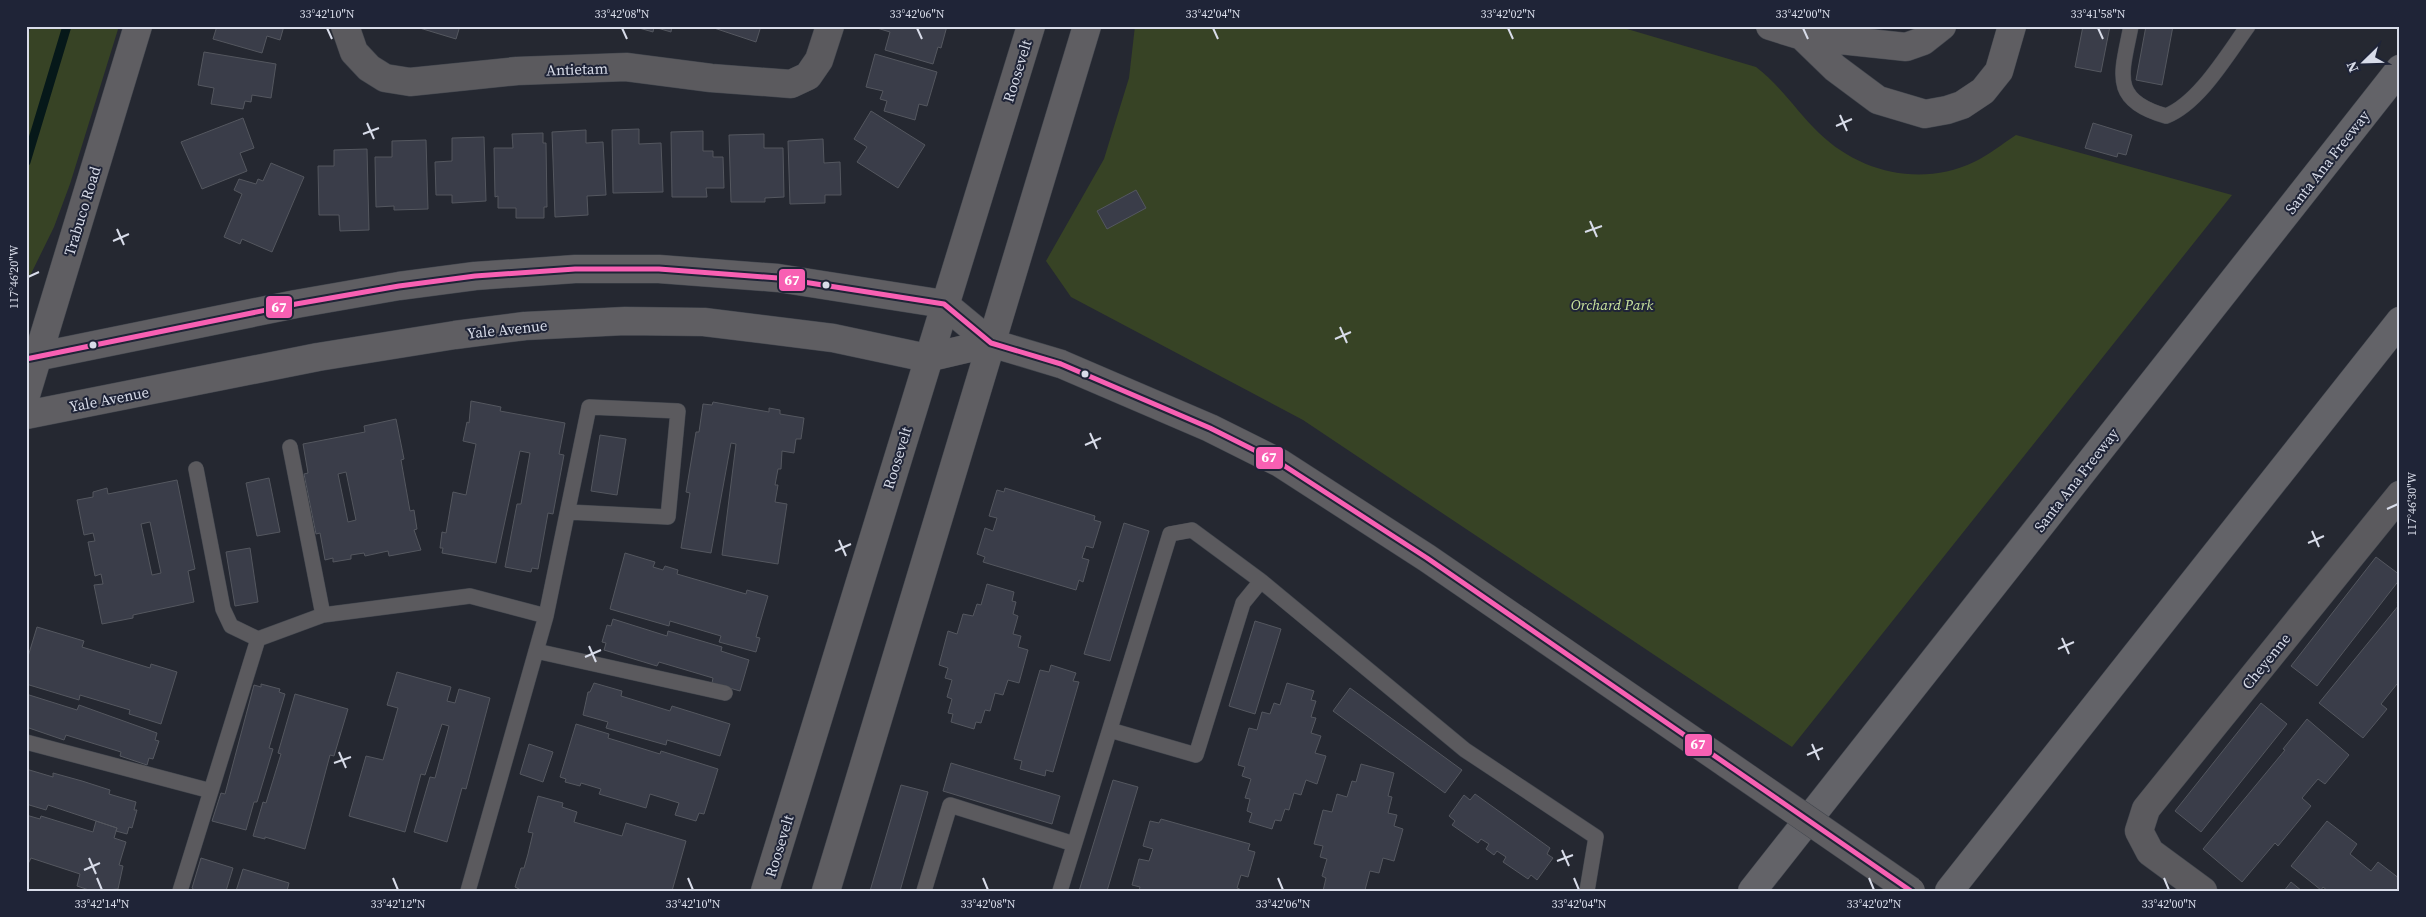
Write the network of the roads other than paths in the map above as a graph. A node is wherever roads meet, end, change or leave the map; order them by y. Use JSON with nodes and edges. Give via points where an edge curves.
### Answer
{"nodes":[{"id":1,"x":138,"y":26,"type":"edge"},
{"id":2,"x":345,"y":26,"type":"edge"},
{"id":3,"x":830,"y":26,"type":"edge"},
{"id":4,"x":1031,"y":26,"type":"edge"},
{"id":5,"x":1087,"y":26,"type":"edge"},
{"id":6,"x":1770,"y":26,"type":"edge"},
{"id":7,"x":1942,"y":26,"type":"edge"},
{"id":8,"x":2012,"y":26,"type":"edge"},
{"id":9,"x":2131,"y":26,"type":"edge"},
{"id":10,"x":2248,"y":26,"type":"edge"},
{"id":11,"x":1802,"y":36,"type":"junction"},
{"id":12,"x":2400,"y":70,"type":"edge"},
{"id":13,"x":944,"y":304,"type":"junction"},
{"id":14,"x":2400,"y":321,"type":"edge"},
{"id":15,"x":991,"y":343,"type":"junction"},
{"id":16,"x":32,"y":357,"type":"edge"},
{"id":17,"x":928,"y":358,"type":"junction"},
{"id":18,"x":26,"y":395,"type":"edge"},
{"id":19,"x":26,"y":415,"type":"edge"},
{"id":20,"x":290,"y":447,"type":"dead end"},
{"id":21,"x":196,"y":469,"type":"dead end"},
{"id":22,"x":2400,"y":495,"type":"edge"},
{"id":23,"x":568,"y":512,"type":"junction"},
{"id":24,"x":1261,"y":581,"type":"junction"},
{"id":25,"x":323,"y":615,"type":"junction"},
{"id":26,"x":546,"y":616,"type":"junction"},
{"id":27,"x":258,"y":639,"type":"junction"},
{"id":28,"x":536,"y":651,"type":"junction"},
{"id":29,"x":725,"y":693,"type":"dead end"},
{"id":30,"x":1110,"y":730,"type":"junction"},
{"id":31,"x":26,"y":742,"type":"edge"},
{"id":32,"x":211,"y":791,"type":"junction"},
{"id":33,"x":1074,"y":844,"type":"junction"},
{"id":34,"x":180,"y":891,"type":"edge"},
{"id":35,"x":468,"y":891,"type":"edge"},
{"id":36,"x":765,"y":891,"type":"edge"},
{"id":37,"x":826,"y":891,"type":"edge"},
{"id":38,"x":924,"y":891,"type":"edge"},
{"id":39,"x":1060,"y":891,"type":"edge"},
{"id":40,"x":1587,"y":891,"type":"edge"},
{"id":41,"x":1752,"y":891,"type":"edge"},
{"id":42,"x":1911,"y":891,"type":"edge"},
{"id":43,"x":1949,"y":891,"type":"edge"},
{"id":44,"x":2203,"y":891,"type":"edge"}],
"edges":[{"from":1,"to":16,"type":"main road","name":"Trabuco Road"},
{"from":2,"to":3,"type":"street","name":"Antietam","via":[[354,52],[370,68],[385,78],[410,82],[517,70],[626,67],[791,84],[808,76],[819,60]]},
{"from":4,"to":13,"type":"main road","name":"Roosevelt"},
{"from":5,"to":15,"type":"main road"},
{"from":6,"to":11,"type":"main road"},
{"from":7,"to":11,"type":"main road","via":[[1923,41],[1906,47]]},
{"from":8,"to":11,"type":"main road","via":[[1999,71],[1983,91],[1962,105],[1925,114],[1878,100],[1835,68]]},
{"from":9,"to":10,"type":"lane","via":[[2123,68],[2125,87],[2132,102],[2166,116],[2185,105]]},
{"from":12,"to":41,"type":"highway","name":"Santa Ana Freeway"},
{"from":13,"to":15,"type":"main road"},
{"from":13,"to":16,"type":"main road","via":[[778,278],[659,269],[575,269],[475,276],[399,286]]},
{"from":13,"to":17,"type":"main road","name":"Roosevelt"},
{"from":14,"to":43,"type":"highway"},
{"from":15,"to":17,"type":"main road","name":"Yale Avenue"},
{"from":15,"to":37,"type":"main road"},
{"from":15,"to":42,"type":"main road","bridge":true,"via":[[1061,364],[1210,428],[1280,463],[1427,558]]},
{"from":16,"to":18,"type":"main road","name":"Trabuco Road"},
{"from":17,"to":19,"type":"main road","name":"Yale Avenue","via":[[833,338],[704,322],[624,321],[525,326],[318,357]]},
{"from":17,"to":36,"type":"main road","name":"Roosevelt"},
{"from":20,"to":25,"type":"lane"},
{"from":21,"to":27,"type":"lane","via":[[223,609],[231,626]]},
{"from":22,"to":44,"type":"street","name":"Cheyenne","via":[[2146,809],[2139,831],[2150,852]]},
{"from":23,"to":23,"type":"lane","via":[[590,407],[678,412],[668,517]]},
{"from":23,"to":26,"type":"lane"},
{"from":24,"to":30,"type":"lane","via":[[1243,603],[1196,755]]},
{"from":24,"to":30,"type":"lane","via":[[1192,530],[1170,534]]},
{"from":24,"to":40,"type":"lane","via":[[1465,750],[1596,837]]},
{"from":25,"to":26,"type":"lane","via":[[470,596]]},
{"from":25,"to":27,"type":"lane"},
{"from":26,"to":28,"type":"lane"},
{"from":27,"to":32,"type":"lane"},
{"from":28,"to":29,"type":"lane"},
{"from":28,"to":35,"type":"lane"},
{"from":30,"to":33,"type":"lane"},
{"from":31,"to":32,"type":"lane"},
{"from":32,"to":34,"type":"lane"},
{"from":33,"to":38,"type":"lane","via":[[950,805]]},
{"from":33,"to":39,"type":"lane"}]}
